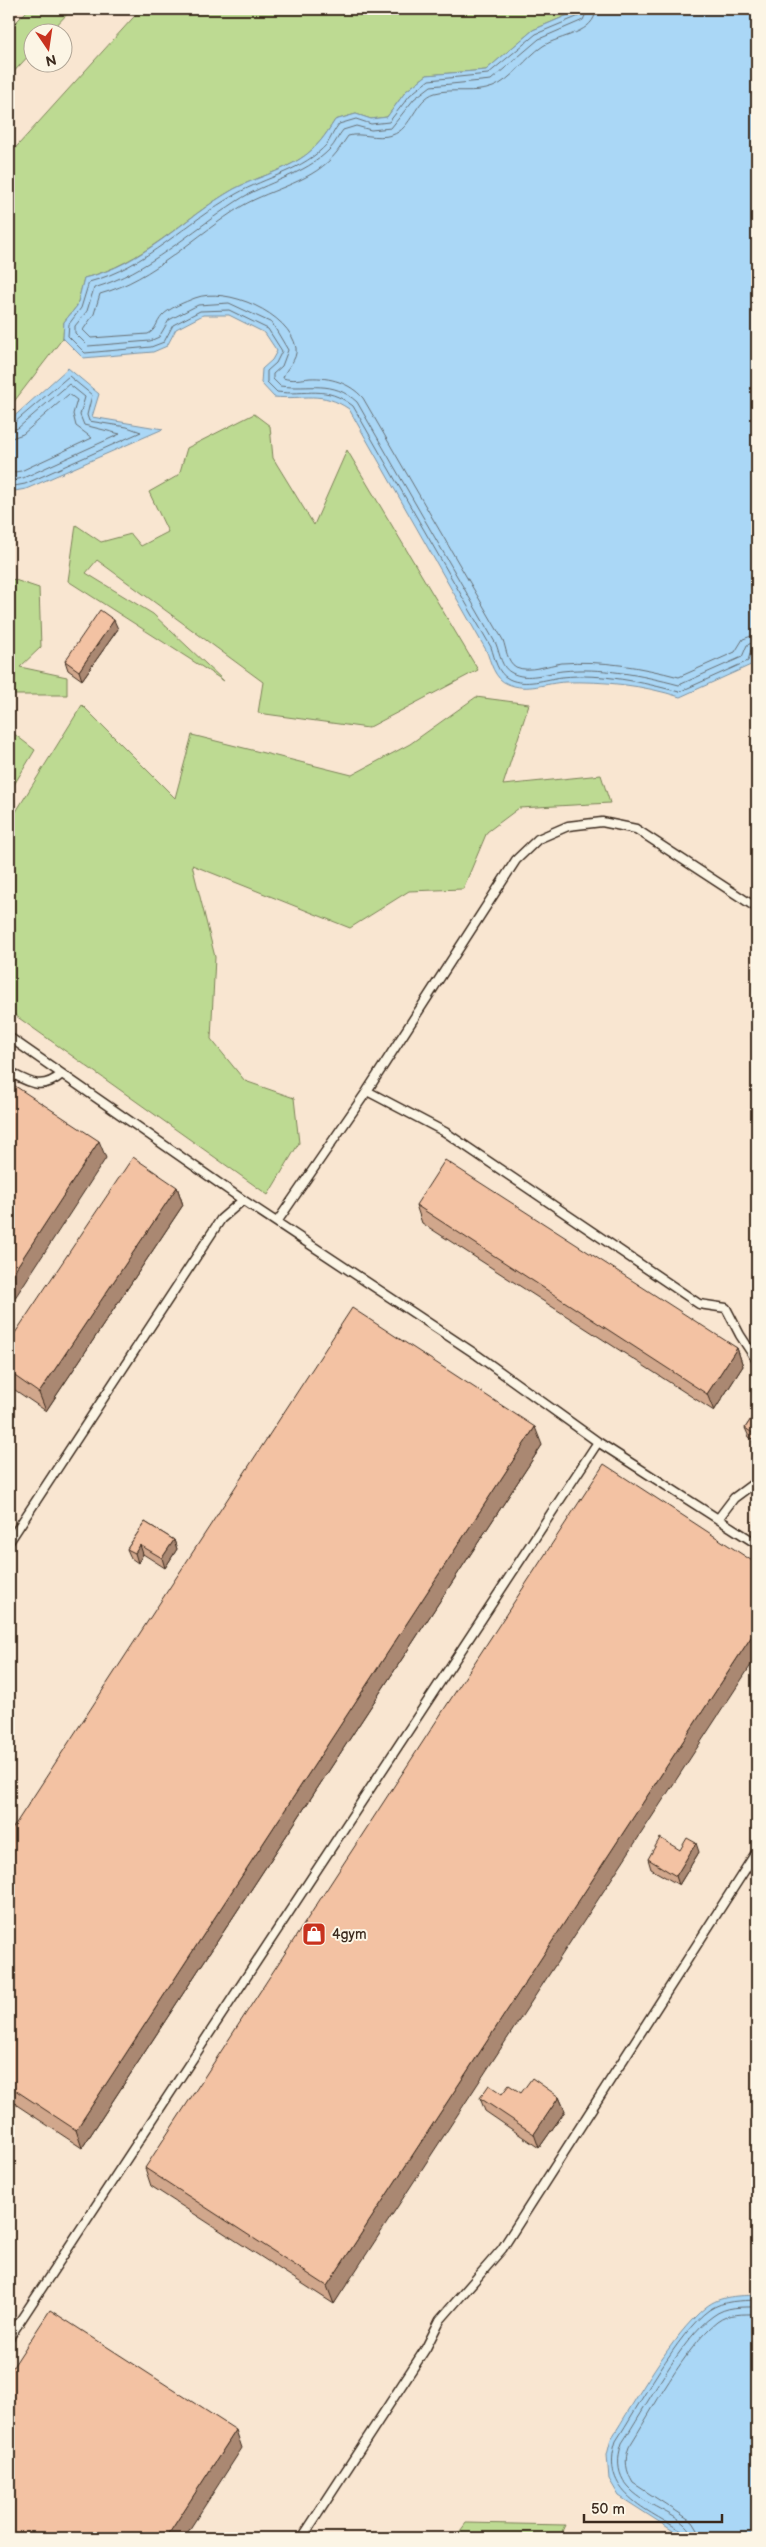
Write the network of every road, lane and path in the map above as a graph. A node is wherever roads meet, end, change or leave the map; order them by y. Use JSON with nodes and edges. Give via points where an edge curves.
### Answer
{"nodes":[{"id":1,"x":757,"y":908,"type":"edge"},
{"id":2,"x":9,"y":1037,"type":"edge"},
{"id":3,"x":9,"y":1072,"type":"edge"},
{"id":4,"x":62,"y":1074,"type":"junction"},
{"id":5,"x":368,"y":1092,"type":"junction"},
{"id":6,"x":244,"y":1200,"type":"junction"},
{"id":7,"x":277,"y":1222,"type":"junction"},
{"id":8,"x":757,"y":1361,"type":"edge"},
{"id":9,"x":598,"y":1442,"type":"junction"},
{"id":10,"x":757,"y":1482,"type":"edge"},
{"id":11,"x":718,"y":1519,"type":"junction"},
{"id":12,"x":9,"y":1542,"type":"edge"},
{"id":13,"x":757,"y":1544,"type":"edge"},
{"id":14,"x":757,"y":1851,"type":"edge"},
{"id":15,"x":9,"y":2338,"type":"edge"},
{"id":16,"x":302,"y":2538,"type":"edge"}],
"edges":[{"from":1,"to":5,"type":"lane","via":[[636,829],[602,822],[568,826],[538,839],[516,860]]},
{"from":2,"to":4,"type":"lane"},
{"from":3,"to":4,"type":"lane","via":[[31,1084],[51,1084]]},
{"from":4,"to":6,"type":"lane"},
{"from":5,"to":7,"type":"lane"},
{"from":5,"to":8,"type":"lane","via":[[445,1132],[699,1304],[726,1308]]},
{"from":6,"to":7,"type":"lane"},
{"from":6,"to":12,"type":"lane","via":[[221,1219]]},
{"from":7,"to":9,"type":"lane","via":[[477,1355]]},
{"from":9,"to":11,"type":"lane"},
{"from":9,"to":15,"type":"lane"},
{"from":10,"to":11,"type":"lane","via":[[734,1498]]},
{"from":11,"to":13,"type":"lane"},
{"from":14,"to":16,"type":"lane","via":[[502,2249],[440,2320],[426,2348]]}]}
